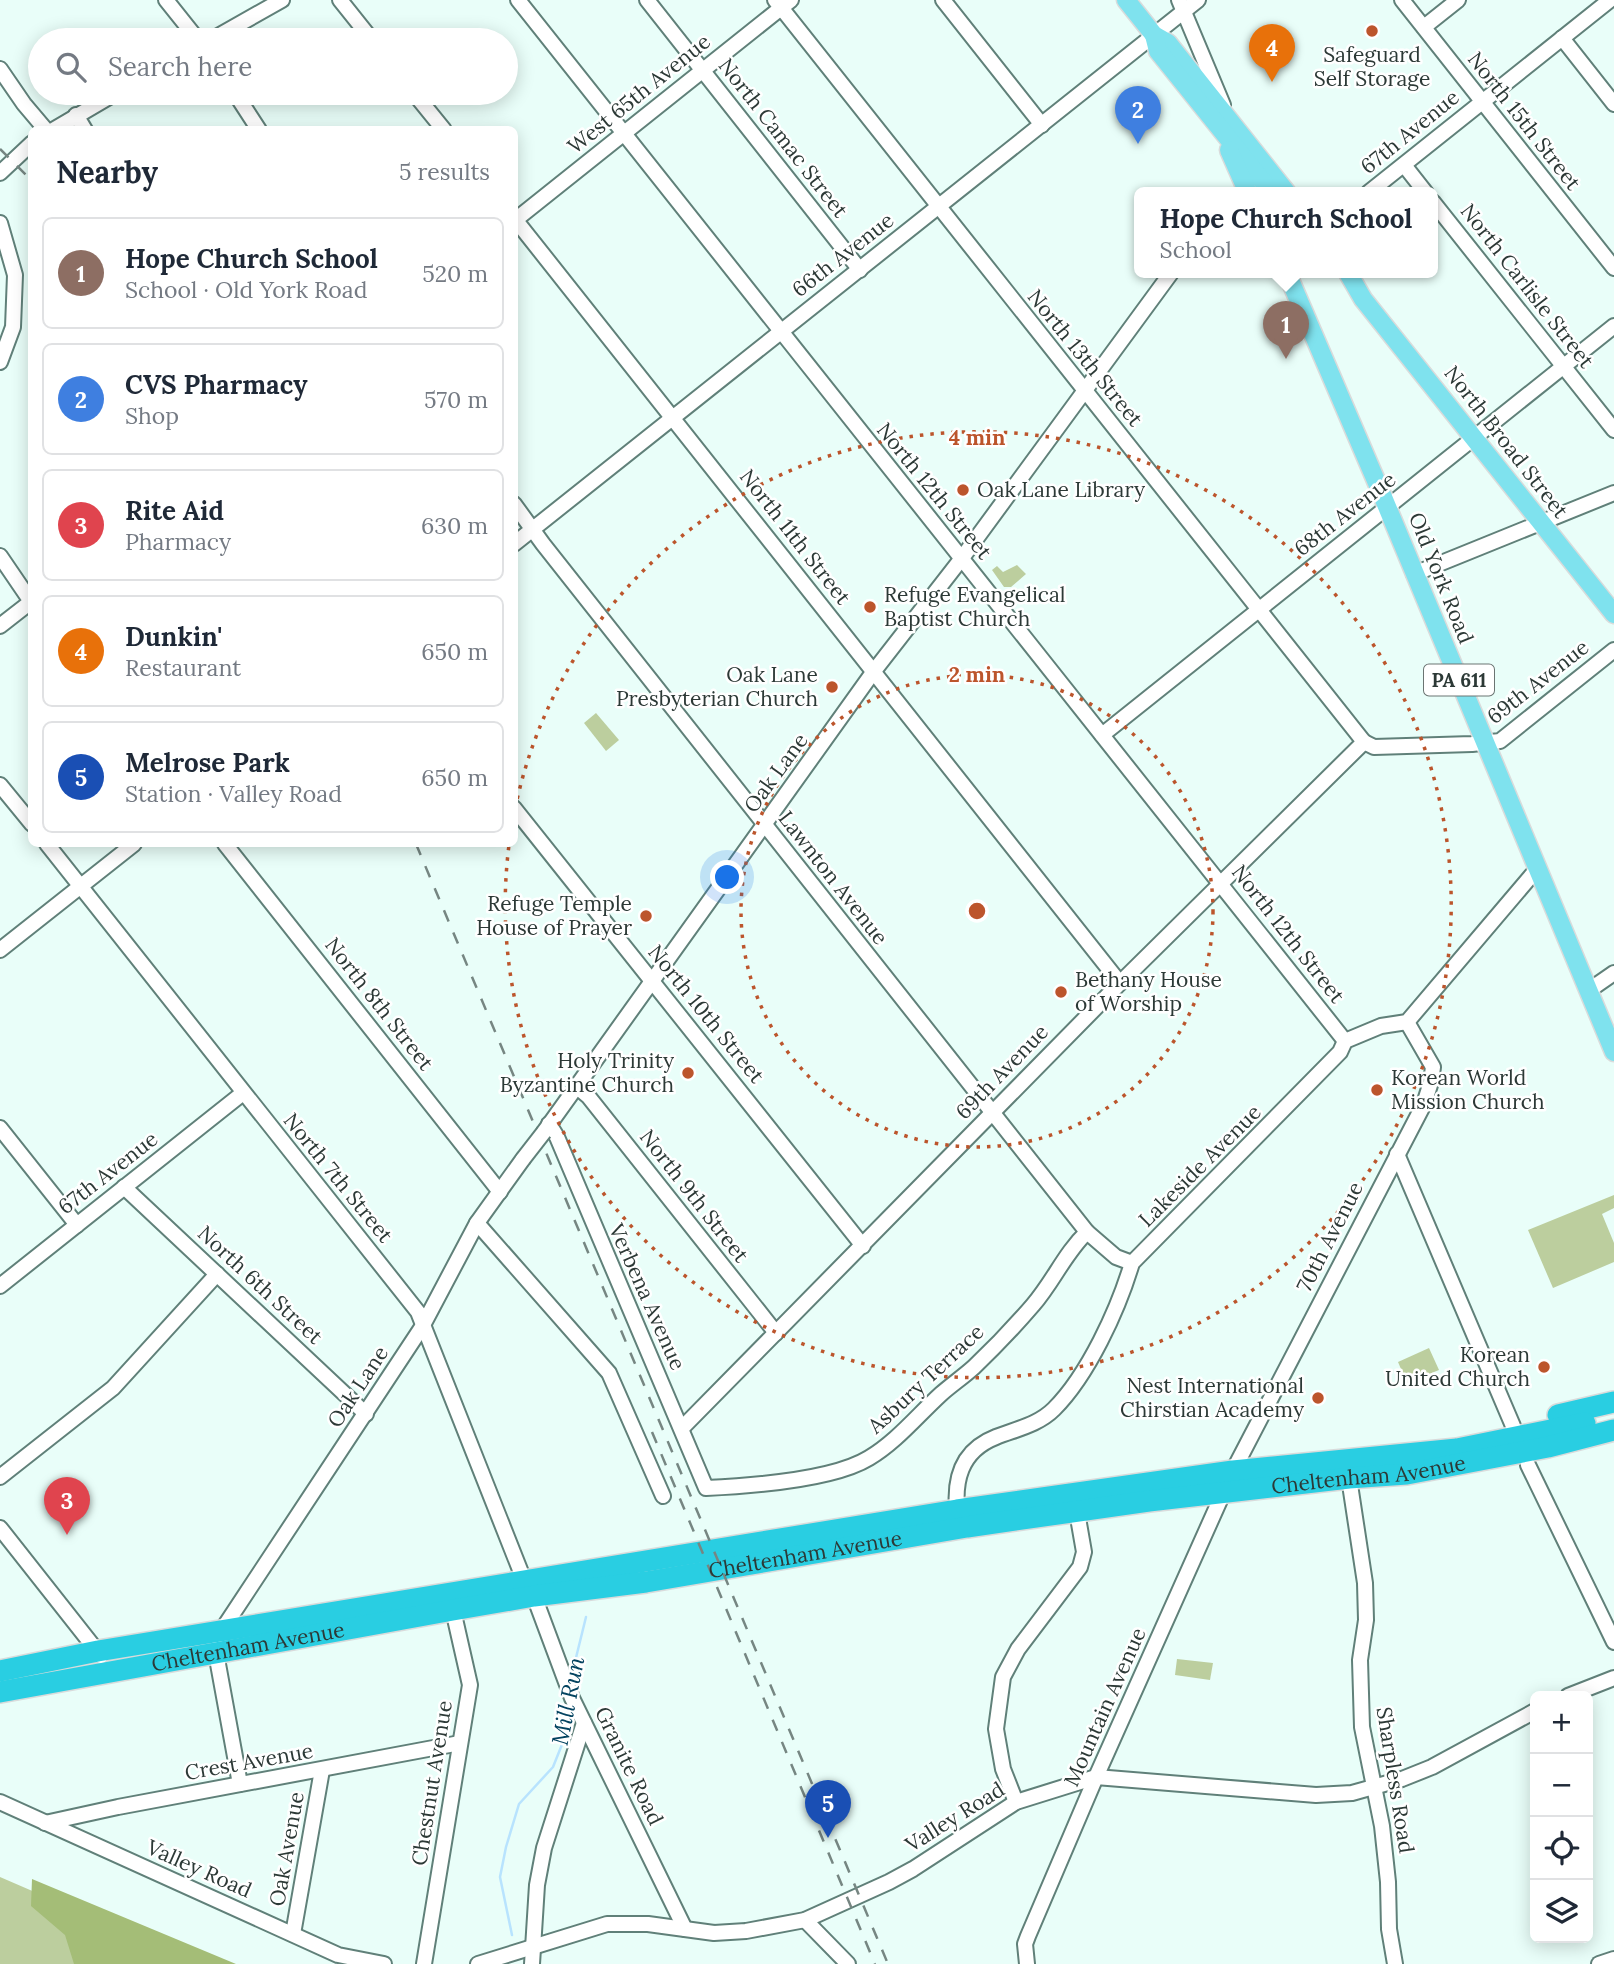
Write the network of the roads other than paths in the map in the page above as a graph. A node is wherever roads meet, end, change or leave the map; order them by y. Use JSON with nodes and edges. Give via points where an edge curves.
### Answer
{"nodes":[{"id":1,"x":166,"y":0,"type":"edge"},
{"id":2,"x":282,"y":0,"type":"edge"},
{"id":3,"x":340,"y":0,"type":"edge"},
{"id":4,"x":518,"y":0,"type":"edge"},
{"id":5,"x":647,"y":0,"type":"edge"},
{"id":6,"x":943,"y":0,"type":"edge"},
{"id":7,"x":1126,"y":0,"type":"edge"},
{"id":8,"x":1198,"y":0,"type":"edge"},
{"id":9,"x":1402,"y":0,"type":"edge"},
{"id":10,"x":1458,"y":0,"type":"edge"},
{"id":11,"x":1610,"y":0,"type":"edge"},
{"id":12,"x":782,"y":3,"type":"edge"},
{"id":13,"x":1181,"y":6,"type":"edge"},
{"id":14,"x":1424,"y":27,"type":"junction"},
{"id":15,"x":188,"y":28,"type":"edge"},
{"id":16,"x":232,"y":28,"type":"edge"},
{"id":17,"x":362,"y":28,"type":"edge"},
{"id":18,"x":1154,"y":35,"type":"junction"},
{"id":19,"x":1562,"y":38,"type":"junction"},
{"id":20,"x":0,"y":69,"type":"edge"},
{"id":21,"x":702,"y":69,"type":"junction"},
{"id":22,"x":1482,"y":102,"type":"junction"},
{"id":23,"x":1614,"y":104,"type":"edge"},
{"id":24,"x":94,"y":105,"type":"edge"},
{"id":25,"x":243,"y":105,"type":"edge"},
{"id":26,"x":424,"y":105,"type":"edge"},
{"id":27,"x":76,"y":115,"type":"junction"},
{"id":28,"x":1219,"y":117,"type":"junction"},
{"id":29,"x":1042,"y":125,"type":"junction"},
{"id":30,"x":43,"y":126,"type":"edge"},
{"id":31,"x":59,"y":126,"type":"edge"},
{"id":32,"x":83,"y":126,"type":"edge"},
{"id":33,"x":256,"y":126,"type":"edge"},
{"id":34,"x":441,"y":126,"type":"edge"},
{"id":35,"x":623,"y":133,"type":"junction"},
{"id":36,"x":28,"y":148,"type":"edge"},
{"id":37,"x":1264,"y":164,"type":"junction"},
{"id":38,"x":1404,"y":165,"type":"junction"},
{"id":39,"x":0,"y":173,"type":"edge"},
{"id":40,"x":1242,"y":187,"type":"edge"},
{"id":41,"x":1266,"y":187,"type":"edge"},
{"id":42,"x":1268,"y":187,"type":"edge"},
{"id":43,"x":1282,"y":187,"type":"edge"},
{"id":44,"x":1376,"y":187,"type":"edge"},
{"id":45,"x":1421,"y":187,"type":"edge"},
{"id":46,"x":938,"y":207,"type":"junction"},
{"id":47,"x":1438,"y":208,"type":"edge"},
{"id":48,"x":518,"y":217,"type":"edge"},
{"id":49,"x":0,"y":223,"type":"edge"},
{"id":50,"x":518,"y":223,"type":"edge"},
{"id":51,"x":1614,"y":268,"type":"edge"},
{"id":52,"x":860,"y":270,"type":"junction"},
{"id":53,"x":1167,"y":278,"type":"edge"},
{"id":54,"x":1291,"y":278,"type":"edge"},
{"id":55,"x":1343,"y":278,"type":"edge"},
{"id":56,"x":1351,"y":278,"type":"edge"},
{"id":57,"x":1363,"y":299,"type":"junction"},
{"id":58,"x":1614,"y":326,"type":"edge"},
{"id":59,"x":780,"y":331,"type":"junction"},
{"id":60,"x":0,"y":362,"type":"edge"},
{"id":61,"x":1563,"y":366,"type":"junction"},
{"id":62,"x":1084,"y":391,"type":"junction"},
{"id":63,"x":673,"y":418,"type":"junction"},
{"id":64,"x":1614,"y":430,"type":"edge"},
{"id":65,"x":1474,"y":438,"type":"junction"},
{"id":66,"x":1614,"y":493,"type":"edge"},
{"id":67,"x":1387,"y":508,"type":"junction"},
{"id":68,"x":518,"y":509,"type":"edge"},
{"id":69,"x":1541,"y":523,"type":"junction"},
{"id":70,"x":533,"y":530,"type":"junction"},
{"id":71,"x":518,"y":541,"type":"edge"},
{"id":72,"x":0,"y":556,"type":"edge"},
{"id":73,"x":962,"y":558,"type":"junction"},
{"id":74,"x":1414,"y":574,"type":"junction"},
{"id":75,"x":28,"y":598,"type":"edge"},
{"id":76,"x":28,"y":604,"type":"edge"},
{"id":77,"x":1259,"y":608,"type":"junction"},
{"id":78,"x":1614,"y":614,"type":"edge"},
{"id":79,"x":0,"y":626,"type":"edge"},
{"id":80,"x":1614,"y":650,"type":"edge"},
{"id":81,"x":874,"y":671,"type":"junction"},
{"id":82,"x":1102,"y":735,"type":"junction"},
{"id":83,"x":1364,"y":742,"type":"junction"},
{"id":84,"x":1485,"y":743,"type":"junction"},
{"id":85,"x":0,"y":785,"type":"edge"},
{"id":86,"x":518,"y":813,"type":"edge"},
{"id":87,"x":28,"y":819,"type":"edge"},
{"id":88,"x":765,"y":825,"type":"junction"},
{"id":89,"x":49,"y":847,"type":"edge"},
{"id":90,"x":130,"y":847,"type":"edge"},
{"id":91,"x":227,"y":847,"type":"edge"},
{"id":92,"x":1537,"y":870,"type":"junction"},
{"id":93,"x":1221,"y":884,"type":"junction"},
{"id":94,"x":80,"y":886,"type":"junction"},
{"id":95,"x":0,"y":950,"type":"edge"},
{"id":96,"x":1614,"y":973,"type":"edge"},
{"id":97,"x":653,"y":981,"type":"junction"},
{"id":98,"x":1120,"y":983,"type":"junction"},
{"id":99,"x":1588,"y":990,"type":"junction"},
{"id":100,"x":1407,"y":1022,"type":"junction"},
{"id":101,"x":1345,"y":1041,"type":"junction"},
{"id":102,"x":1614,"y":1052,"type":"edge"},
{"id":103,"x":576,"y":1086,"type":"junction"},
{"id":104,"x":243,"y":1093,"type":"junction"},
{"id":105,"x":992,"y":1113,"type":"junction"},
{"id":106,"x":0,"y":1128,"type":"edge"},
{"id":107,"x":546,"y":1128,"type":"junction"},
{"id":108,"x":1397,"y":1154,"type":"junction"},
{"id":109,"x":124,"y":1187,"type":"junction"},
{"id":110,"x":500,"y":1192,"type":"junction"},
{"id":111,"x":477,"y":1223,"type":"junction"},
{"id":112,"x":77,"y":1225,"type":"junction"},
{"id":113,"x":1087,"y":1232,"type":"junction"},
{"id":114,"x":863,"y":1246,"type":"junction"},
{"id":115,"x":1132,"y":1263,"type":"junction"},
{"id":116,"x":217,"y":1274,"type":"junction"},
{"id":117,"x":0,"y":1286,"type":"edge"},
{"id":118,"x":422,"y":1327,"type":"junction"},
{"id":119,"x":776,"y":1333,"type":"junction"},
{"id":120,"x":1614,"y":1402,"type":"edge"},
{"id":121,"x":366,"y":1414,"type":"junction"},
{"id":122,"x":1614,"y":1415,"type":"edge"},
{"id":123,"x":1513,"y":1426,"type":"junction"},
{"id":124,"x":681,"y":1428,"type":"junction"},
{"id":125,"x":1614,"y":1430,"type":"edge"},
{"id":126,"x":1614,"y":1443,"type":"edge"},
{"id":127,"x":1379,"y":1455,"type":"junction"},
{"id":128,"x":1528,"y":1465,"type":"junction"},
{"id":129,"x":1233,"y":1471,"type":"junction"},
{"id":130,"x":1408,"y":1474,"type":"junction"},
{"id":131,"x":0,"y":1477,"type":"edge"},
{"id":132,"x":1349,"y":1478,"type":"junction"},
{"id":133,"x":706,"y":1488,"type":"joint"},
{"id":134,"x":1224,"y":1492,"type":"junction"},
{"id":135,"x":663,"y":1496,"type":"dead end"},
{"id":136,"x":1077,"y":1512,"type":"junction"},
{"id":137,"x":958,"y":1519,"type":"junction"},
{"id":138,"x":0,"y":1528,"type":"edge"},
{"id":139,"x":529,"y":1588,"type":"junction"},
{"id":140,"x":453,"y":1609,"type":"junction"},
{"id":141,"x":1614,"y":1642,"type":"edge"},
{"id":142,"x":218,"y":1643,"type":"junction"},
{"id":143,"x":97,"y":1651,"type":"junction"},
{"id":144,"x":0,"y":1671,"type":"edge"},
{"id":145,"x":110,"y":1672,"type":"junction"},
{"id":146,"x":1614,"y":1678,"type":"edge"},
{"id":147,"x":1581,"y":1691,"type":"edge"},
{"id":148,"x":0,"y":1692,"type":"edge"},
{"id":149,"x":1530,"y":1714,"type":"edge"},
{"id":150,"x":584,"y":1723,"type":"junction"},
{"id":151,"x":460,"y":1743,"type":"junction"},
{"id":152,"x":322,"y":1770,"type":"junction"},
{"id":153,"x":1096,"y":1777,"type":"junction"},
{"id":154,"x":240,"y":1784,"type":"junction"},
{"id":155,"x":1374,"y":1787,"type":"junction"},
{"id":156,"x":0,"y":1802,"type":"edge"},
{"id":157,"x":1016,"y":1802,"type":"junction"},
{"id":158,"x":45,"y":1823,"type":"junction"},
{"id":159,"x":805,"y":1920,"type":"junction"},
{"id":160,"x":685,"y":1929,"type":"junction"},
{"id":161,"x":293,"y":1934,"type":"junction"},
{"id":162,"x":533,"y":1947,"type":"junction"},
{"id":163,"x":1614,"y":1959,"type":"edge"},
{"id":164,"x":384,"y":1964,"type":"edge"},
{"id":165,"x":424,"y":1964,"type":"edge"},
{"id":166,"x":478,"y":1964,"type":"edge"},
{"id":167,"x":532,"y":1964,"type":"edge"},
{"id":168,"x":848,"y":1964,"type":"edge"},
{"id":169,"x":1027,"y":1964,"type":"edge"},
{"id":170,"x":1395,"y":1964,"type":"edge"},
{"id":171,"x":1599,"y":1964,"type":"edge"}],
"edges":[{"from":1,"to":15,"type":"street"},
{"from":2,"to":16,"type":"street"},
{"from":3,"to":17,"type":"street"},
{"from":4,"to":35,"type":"street","name":"North 12th Street"},
{"from":5,"to":21,"type":"street","name":"North Camac Street"},
{"from":6,"to":29,"type":"street"},
{"from":7,"to":18,"type":"main road"},
{"from":8,"to":13,"type":"street","name":"66th Avenue"},
{"from":9,"to":14,"type":"street","name":"North 15th Street"},
{"from":10,"to":14,"type":"street"},
{"from":11,"to":19,"type":"street","name":"67th Avenue"},
{"from":12,"to":21,"type":"street","name":"West 65th Avenue"},
{"from":12,"to":46,"type":"street","name":"North 13th Street"},
{"from":13,"to":18,"type":"street","name":"66th Avenue"},
{"from":13,"to":28,"type":"street"},
{"from":14,"to":22,"type":"street","name":"North 15th Street"},
{"from":18,"to":28,"type":"main road","via":[[1158,51]]},
{"from":18,"to":29,"type":"street","name":"66th Avenue"},
{"from":19,"to":22,"type":"street","name":"67th Avenue"},
{"from":19,"to":23,"type":"street"},
{"from":20,"to":30,"type":"street"},
{"from":21,"to":35,"type":"street","name":"West 65th Avenue"},
{"from":21,"to":52,"type":"street","name":"North Camac Street"},
{"from":22,"to":38,"type":"street","name":"67th Avenue"},
{"from":22,"to":51,"type":"street","name":"North 15th Street"},
{"from":24,"to":27,"type":"street"},
{"from":25,"to":33,"type":"street"},
{"from":26,"to":34,"type":"street"},
{"from":27,"to":31,"type":"street"},
{"from":27,"to":32,"type":"street"},
{"from":28,"to":37,"type":"main road"},
{"from":28,"to":40,"type":"main road"},
{"from":28,"to":41,"type":"main road"},
{"from":29,"to":46,"type":"street","name":"66th Avenue"},
{"from":35,"to":48,"type":"street","name":"West 65th Avenue"},
{"from":35,"to":59,"type":"street","name":"North 12th Street"},
{"from":36,"to":39,"type":"street"},
{"from":37,"to":42,"type":"main road"},
{"from":37,"to":43,"type":"main road"},
{"from":38,"to":44,"type":"street","name":"67th Avenue"},
{"from":38,"to":45,"type":"street"},
{"from":46,"to":52,"type":"street","name":"66th Avenue"},
{"from":46,"to":62,"type":"street","name":"North 13th Street"},
{"from":47,"to":61,"type":"street","name":"North Carlisle Street"},
{"from":49,"to":60,"type":"street","via":[[15,275],[13,327]]},
{"from":50,"to":63,"type":"street","name":"North 11th Street"},
{"from":52,"to":59,"type":"street","name":"66th Avenue"},
{"from":53,"to":62,"type":"street","name":"Oak Lane"},
{"from":54,"to":67,"type":"main road","name":"Old York Road","number":"PA 611"},
{"from":55,"to":57,"type":"main road","name":"North Broad Street"},
{"from":56,"to":57,"type":"main road","name":"North Broad Street"},
{"from":57,"to":65,"type":"main road","name":"North Broad Street"},
{"from":58,"to":61,"type":"street","name":"68th Avenue"},
{"from":59,"to":63,"type":"street","name":"66th Avenue"},
{"from":59,"to":73,"type":"street","name":"North 12th Street"},
{"from":61,"to":64,"type":"street","name":"North Carlisle Street"},
{"from":61,"to":65,"type":"street","name":"68th Avenue"},
{"from":62,"to":73,"type":"street","name":"Oak Lane"},
{"from":62,"to":77,"type":"street","name":"North 13th Street"},
{"from":63,"to":70,"type":"street","name":"66th Avenue"},
{"from":63,"to":81,"type":"street","name":"North 11th Street"},
{"from":65,"to":67,"type":"street","name":"68th Avenue"},
{"from":65,"to":69,"type":"main road","name":"North Broad Street"},
{"from":66,"to":69,"type":"street"},
{"from":67,"to":74,"type":"main road","name":"Old York Road","number":"PA 611"},
{"from":67,"to":77,"type":"street","name":"68th Avenue"},
{"from":68,"to":70,"type":"street","name":"Lawnton Avenue"},
{"from":69,"to":74,"type":"street"},
{"from":69,"to":78,"type":"main road","name":"North Broad Street"},
{"from":70,"to":71,"type":"street","name":"66th Avenue"},
{"from":70,"to":88,"type":"street","name":"Lawnton Avenue"},
{"from":72,"to":75,"type":"street"},
{"from":73,"to":81,"type":"street","name":"Oak Lane"},
{"from":73,"to":82,"type":"street","name":"North 12th Street"},
{"from":74,"to":84,"type":"main road","name":"Old York Road","number":"PA 611"},
{"from":76,"to":79,"type":"street"},
{"from":77,"to":82,"type":"street","name":"68th Avenue"},
{"from":77,"to":83,"type":"street","name":"North 13th Street"},
{"from":80,"to":84,"type":"street","name":"69th Avenue","via":[[1500,741]]},
{"from":81,"to":88,"type":"street","name":"Oak Lane"},
{"from":81,"to":98,"type":"street","name":"North 11th Street"},
{"from":82,"to":93,"type":"street","name":"North 12th Street"},
{"from":83,"to":84,"type":"street","name":"69th Avenue","via":[[1374,747]]},
{"from":83,"to":93,"type":"street","name":"69th Avenue"},
{"from":84,"to":92,"type":"main road","name":"Old York Road","number":"PA 611"},
{"from":85,"to":87,"type":"street"},
{"from":86,"to":97,"type":"street","name":"North 10th Street"},
{"from":88,"to":97,"type":"street","name":"Oak Lane"},
{"from":88,"to":105,"type":"street","name":"Lawnton Avenue"},
{"from":89,"to":94,"type":"street","name":"North 7th Street"},
{"from":90,"to":94,"type":"street"},
{"from":91,"to":110,"type":"street","name":"North 8th Street"},
{"from":92,"to":99,"type":"main road","name":"Old York Road","number":"PA 611"},
{"from":92,"to":100,"type":"street"},
{"from":93,"to":98,"type":"street","name":"69th Avenue"},
{"from":93,"to":101,"type":"street","name":"North 12th Street"},
{"from":94,"to":95,"type":"street"},
{"from":94,"to":104,"type":"street","name":"North 7th Street"},
{"from":96,"to":99,"type":"street"},
{"from":97,"to":103,"type":"street","name":"Oak Lane"},
{"from":97,"to":114,"type":"street","name":"North 10th Street"},
{"from":98,"to":105,"type":"street","name":"69th Avenue"},
{"from":99,"to":102,"type":"main road","name":"Old York Road","number":"PA 611"},
{"from":100,"to":101,"type":"street","via":[[1381,1026]]},
{"from":100,"to":108,"type":"street","name":"70th Avenue","via":[[1433,1067],[1424,1104]]},
{"from":101,"to":115,"type":"street","name":"Lakeside Avenue","via":[[1340,1052]]},
{"from":103,"to":107,"type":"street","name":"Oak Lane"},
{"from":103,"to":119,"type":"street","name":"North 9th Street"},
{"from":104,"to":109,"type":"street","name":"67th Avenue"},
{"from":104,"to":118,"type":"street","name":"North 7th Street","via":[[418,1312]]},
{"from":105,"to":113,"type":"street","name":"Lawnton Avenue"},
{"from":105,"to":114,"type":"street","name":"69th Avenue"},
{"from":106,"to":112,"type":"street"},
{"from":107,"to":110,"type":"street","name":"Oak Lane","bridge":true},
{"from":107,"to":124,"type":"street","name":"Verbena Avenue","via":[[557,1137]]},
{"from":108,"to":123,"type":"street"},
{"from":108,"to":129,"type":"street","name":"70th Avenue"},
{"from":109,"to":112,"type":"street","name":"67th Avenue"},
{"from":109,"to":116,"type":"street","name":"North 6th Street"},
{"from":110,"to":111,"type":"street","name":"Oak Lane"},
{"from":111,"to":118,"type":"street","name":"Oak Lane"},
{"from":111,"to":135,"type":"street","via":[[609,1373]]},
{"from":112,"to":117,"type":"street","name":"67th Avenue"},
{"from":113,"to":115,"type":"street","name":"Lawnton Avenue","via":[[1116,1257]]},
{"from":113,"to":133,"type":"street","name":"Asbury Terrace","via":[[1035,1303],[974,1367],[869,1458],[812,1476]]},
{"from":114,"to":119,"type":"street","name":"69th Avenue"},
{"from":115,"to":137,"type":"street","name":"Lakeside Avenue","via":[[1105,1331],[1073,1388],[1036,1423],[989,1440],[970,1456],[957,1483]]},
{"from":116,"to":121,"type":"street","name":"North 6th Street"},
{"from":116,"to":131,"type":"street","via":[[113,1388]]},
{"from":118,"to":121,"type":"street","name":"Oak Lane"},
{"from":118,"to":139,"type":"street","name":"North 7th Street"},
{"from":119,"to":124,"type":"street","name":"69th Avenue"},
{"from":120,"to":123,"type":"highway"},
{"from":121,"to":142,"type":"street","name":"Oak Lane"},
{"from":122,"to":127,"type":"highway","name":"Cheltenham Avenue","via":[[1457,1449]]},
{"from":123,"to":127,"type":"highway"},
{"from":124,"to":133,"type":"street","name":"Verbena Avenue"},
{"from":125,"to":130,"type":"highway","name":"Cheltenham Avenue"},
{"from":126,"to":128,"type":"highway"},
{"from":127,"to":129,"type":"highway","name":"Cheltenham Avenue"},
{"from":128,"to":130,"type":"highway"},
{"from":128,"to":141,"type":"street"},
{"from":129,"to":134,"type":"street","name":"Mountain Avenue"},
{"from":129,"to":137,"type":"highway","name":"Cheltenham Avenue"},
{"from":130,"to":132,"type":"highway","name":"Cheltenham Avenue"},
{"from":132,"to":134,"type":"highway","name":"Cheltenham Avenue"},
{"from":132,"to":155,"type":"street","name":"Sharpless Road","via":[[1366,1583],[1360,1660],[1362,1727]]},
{"from":134,"to":136,"type":"highway","name":"Cheltenham Avenue"},
{"from":134,"to":153,"type":"street","name":"Mountain Avenue"},
{"from":136,"to":137,"type":"highway","name":"Cheltenham Avenue"},
{"from":136,"to":157,"type":"street","via":[[1084,1552],[1080,1567],[1018,1648],[1003,1677],[996,1729],[1003,1769]]},
{"from":137,"to":139,"type":"highway","name":"Cheltenham Avenue"},
{"from":138,"to":143,"type":"street"},
{"from":139,"to":140,"type":"highway","name":"Cheltenham Avenue"},
{"from":139,"to":142,"type":"highway","name":"Cheltenham Avenue"},
{"from":139,"to":150,"type":"street","name":"Granite Road"},
{"from":140,"to":142,"type":"highway","name":"Cheltenham Avenue"},
{"from":140,"to":151,"type":"street","name":"Chestnut Avenue","via":[[470,1685]]},
{"from":142,"to":143,"type":"highway","name":"Cheltenham Avenue"},
{"from":142,"to":145,"type":"highway","name":"Cheltenham Avenue"},
{"from":142,"to":154,"type":"street"},
{"from":143,"to":144,"type":"highway","name":"Cheltenham Avenue"},
{"from":143,"to":145,"type":"street"},
{"from":145,"to":148,"type":"highway","name":"Cheltenham Avenue"},
{"from":146,"to":147,"type":"street"},
{"from":149,"to":155,"type":"street","name":"Valley Road","via":[[1432,1767]]},
{"from":150,"to":160,"type":"street","name":"Granite Road"},
{"from":150,"to":162,"type":"street","via":[[544,1848]]},
{"from":151,"to":152,"type":"street","name":"Crest Avenue"},
{"from":151,"to":165,"type":"street","name":"Chestnut Avenue"},
{"from":152,"to":154,"type":"street","name":"Crest Avenue"},
{"from":152,"to":161,"type":"street","name":"Oak Avenue"},
{"from":153,"to":155,"type":"street","name":"Valley Road","via":[[1316,1795]]},
{"from":153,"to":157,"type":"street","name":"Valley Road"},
{"from":153,"to":169,"type":"street","name":"Mountain Avenue","via":[[1025,1944]]},
{"from":154,"to":158,"type":"street","name":"Crest Avenue"},
{"from":155,"to":170,"type":"street","name":"Sharpless Road"},
{"from":156,"to":158,"type":"street","name":"Valley Road"},
{"from":157,"to":159,"type":"street","name":"Valley Road","via":[[889,1882]]},
{"from":158,"to":161,"type":"street","name":"Valley Road"},
{"from":159,"to":160,"type":"street","name":"Valley Road","via":[[746,1931]]},
{"from":159,"to":168,"type":"street"},
{"from":160,"to":162,"type":"street","name":"Valley Road","via":[[607,1924]]},
{"from":161,"to":164,"type":"street","name":"Valley Road","via":[[338,1955]]},
{"from":162,"to":166,"type":"street","name":"Valley Road"},
{"from":162,"to":167,"type":"street"},
{"from":163,"to":171,"type":"street"}]}
